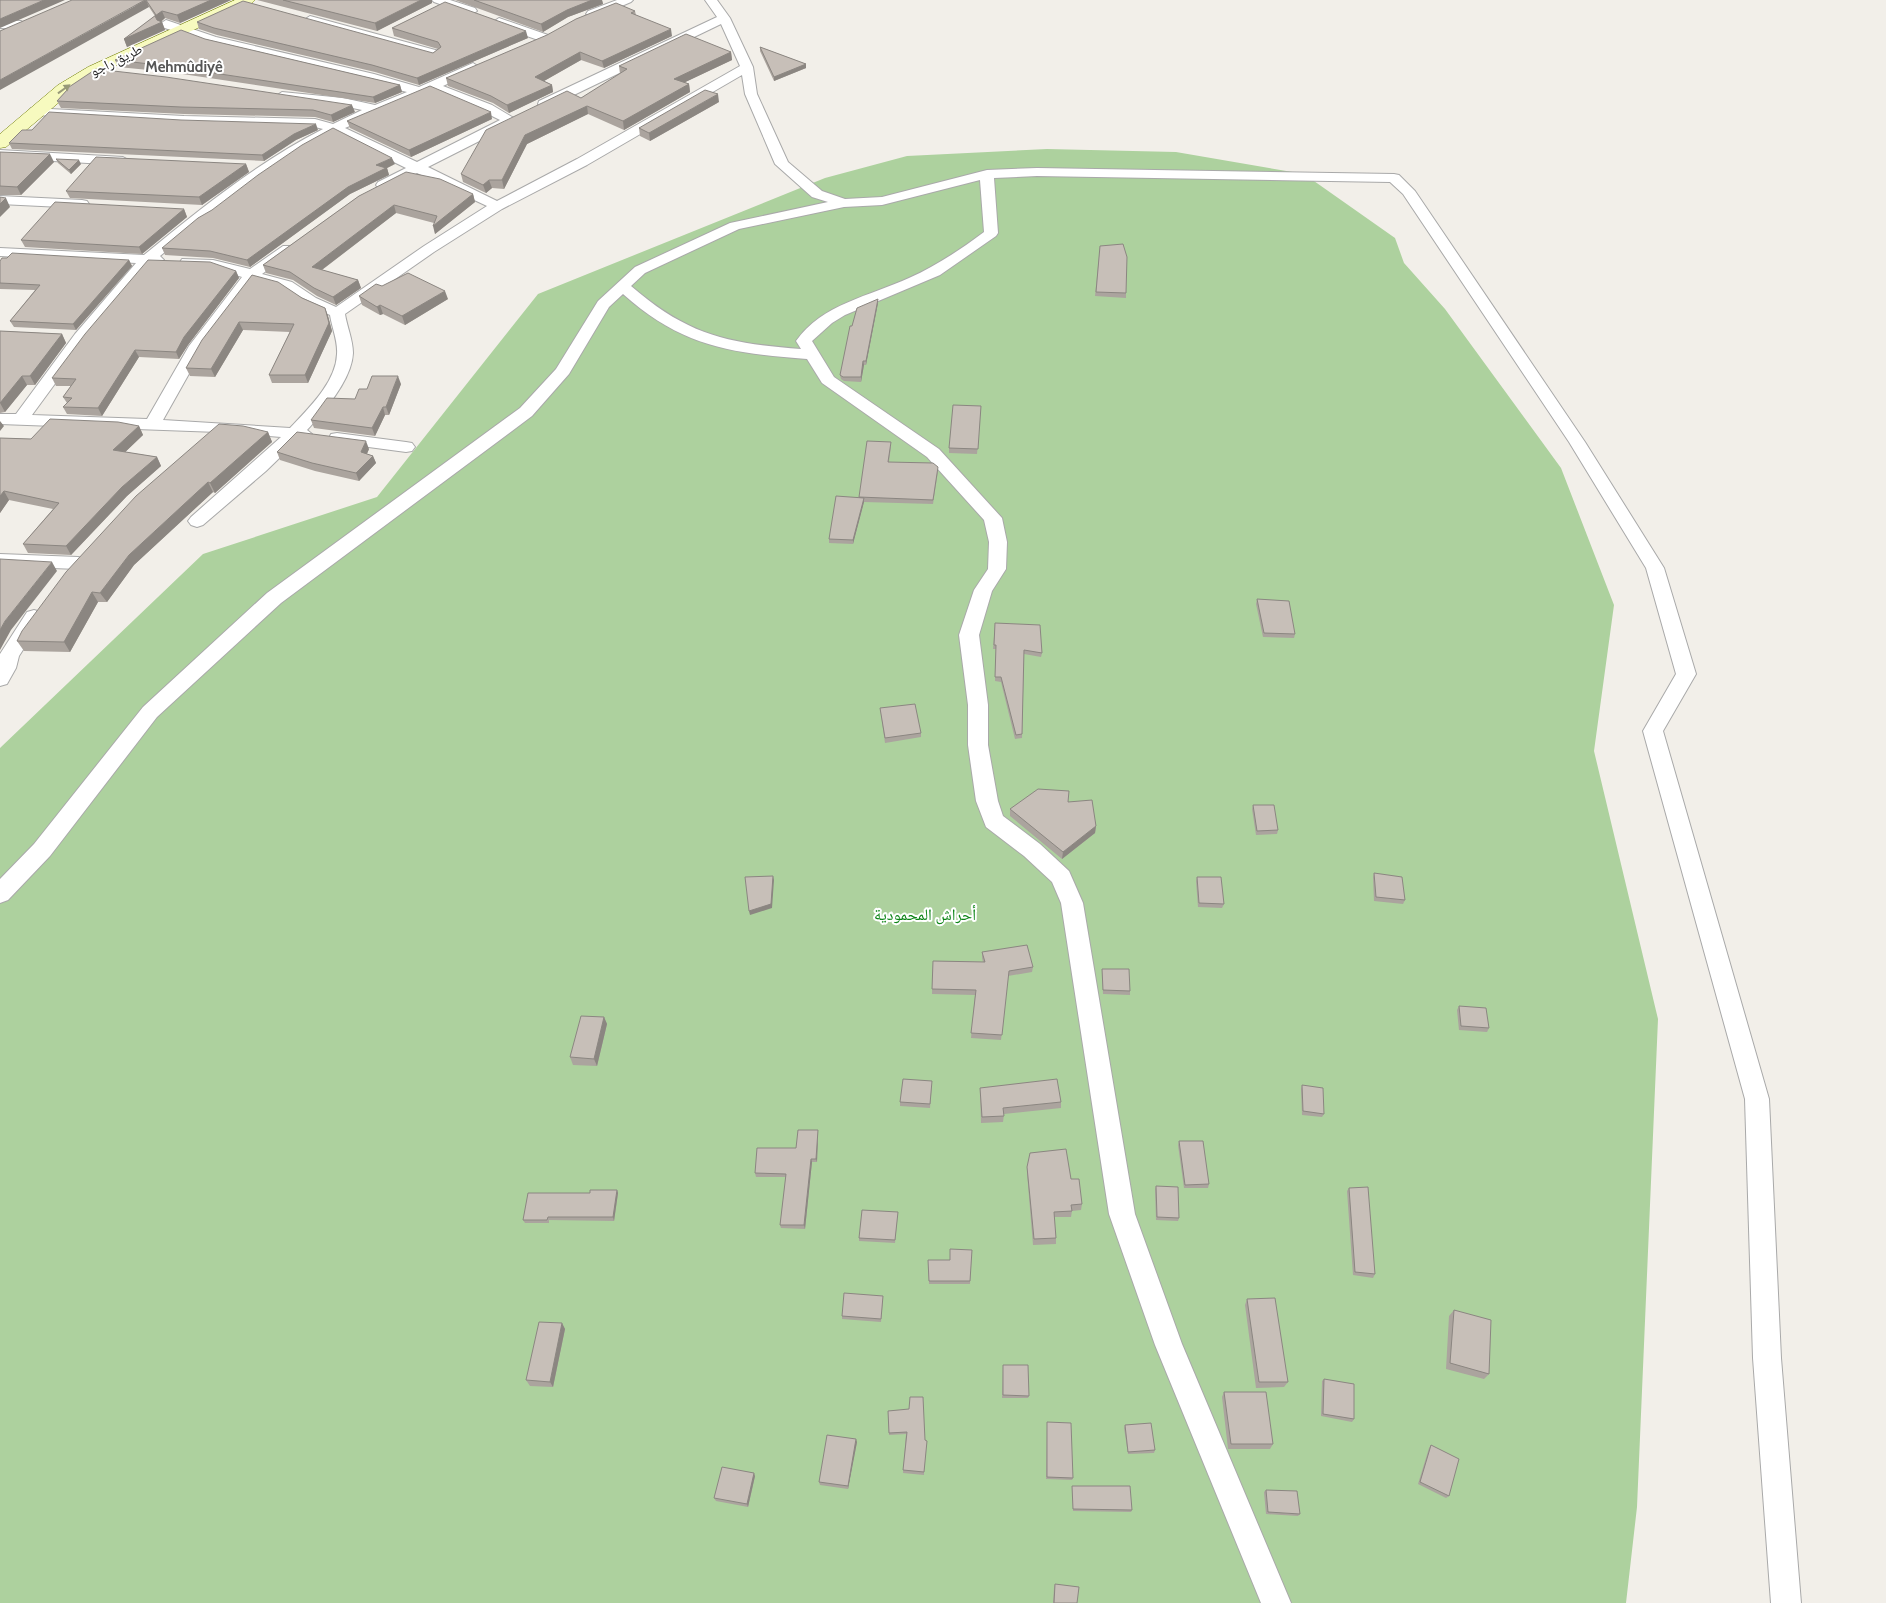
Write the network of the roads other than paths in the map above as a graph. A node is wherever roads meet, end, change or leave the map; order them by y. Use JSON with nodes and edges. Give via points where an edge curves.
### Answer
{"nodes":[{"id":1,"x":221,"y":0,"type":"edge"},
{"id":2,"x":627,"y":0,"type":"edge"},
{"id":3,"x":711,"y":0,"type":"edge"},
{"id":4,"x":442,"y":1,"type":"edge"},
{"id":5,"x":249,"y":3,"type":"edge"},
{"id":6,"x":429,"y":11,"type":"edge"},
{"id":7,"x":294,"y":16,"type":"edge"},
{"id":8,"x":582,"y":18,"type":"edge"},
{"id":9,"x":724,"y":18,"type":"junction"},
{"id":10,"x":0,"y":24,"type":"edge"},
{"id":11,"x":172,"y":27,"type":"junction"},
{"id":12,"x":395,"y":28,"type":"edge"},
{"id":13,"x":0,"y":34,"type":"edge"},
{"id":14,"x":378,"y":37,"type":"junction"},
{"id":15,"x":527,"y":44,"type":"edge"},
{"id":16,"x":435,"y":54,"type":"edge"},
{"id":17,"x":486,"y":62,"type":"edge"},
{"id":18,"x":747,"y":67,"type":"junction"},
{"id":19,"x":94,"y":70,"type":"junction"},
{"id":20,"x":122,"y":73,"type":"edge"},
{"id":21,"x":426,"y":89,"type":"junction"},
{"id":22,"x":272,"y":94,"type":"edge"},
{"id":23,"x":536,"y":108,"type":"edge"},
{"id":24,"x":376,"y":109,"type":"junction"},
{"id":25,"x":36,"y":111,"type":"junction"},
{"id":26,"x":0,"y":125,"type":"edge"},
{"id":27,"x":335,"y":128,"type":"junction"},
{"id":28,"x":0,"y":143,"type":"edge"},
{"id":29,"x":0,"y":154,"type":"edge"},
{"id":30,"x":94,"y":160,"type":"junction"},
{"id":31,"x":133,"y":161,"type":"edge"},
{"id":32,"x":249,"y":166,"type":"edge"},
{"id":33,"x":268,"y":167,"type":"junction"},
{"id":34,"x":416,"y":167,"type":"junction"},
{"id":35,"x":81,"y":174,"type":"edge"},
{"id":36,"x":987,"y":174,"type":"junction"},
{"id":37,"x":68,"y":188,"type":"edge"},
{"id":38,"x":373,"y":190,"type":"edge"},
{"id":39,"x":0,"y":200,"type":"edge"},
{"id":40,"x":55,"y":203,"type":"junction"},
{"id":41,"x":844,"y":203,"type":"junction"},
{"id":42,"x":94,"y":205,"type":"edge"},
{"id":43,"x":497,"y":206,"type":"junction"},
{"id":44,"x":180,"y":210,"type":"edge"},
{"id":45,"x":209,"y":212,"type":"junction"},
{"id":46,"x":42,"y":217,"type":"edge"},
{"id":47,"x":23,"y":238,"type":"edge"},
{"id":48,"x":296,"y":243,"type":"edge"},
{"id":49,"x":3,"y":256,"type":"edge"},
{"id":50,"x":147,"y":260,"type":"junction"},
{"id":51,"x":250,"y":276,"type":"junction"},
{"id":52,"x":622,"y":286,"type":"junction"},
{"id":53,"x":337,"y":313,"type":"junction"},
{"id":54,"x":63,"y":336,"type":"edge"},
{"id":55,"x":81,"y":337,"type":"junction"},
{"id":56,"x":812,"y":355,"type":"junction"},
{"id":57,"x":0,"y":419,"type":"edge"},
{"id":58,"x":21,"y":419,"type":"junction"},
{"id":59,"x":152,"y":425,"type":"junction"},
{"id":60,"x":218,"y":427,"type":"junction"},
{"id":61,"x":295,"y":432,"type":"junction"},
{"id":62,"x":197,"y":445,"type":"edge"},
{"id":63,"x":406,"y":447,"type":"dead end"},
{"id":64,"x":198,"y":521,"type":"dead end"},
{"id":65,"x":90,"y":549,"type":"edge"},
{"id":66,"x":0,"y":560,"type":"edge"},
{"id":67,"x":78,"y":563,"type":"junction"},
{"id":68,"x":64,"y":577,"type":"edge"},
{"id":69,"x":42,"y":606,"type":"edge"},
{"id":70,"x":4,"y":655,"type":"edge"},
{"id":71,"x":0,"y":680,"type":"edge"},
{"id":72,"x":0,"y":894,"type":"edge"},
{"id":73,"x":1276,"y":1603,"type":"edge"},
{"id":74,"x":1786,"y":1603,"type":"edge"}],
"edges":[{"from":1,"to":11,"type":"main road","name":"طريق راجو"},
{"from":2,"to":8,"type":"street"},
{"from":3,"to":9,"type":"street"},
{"from":4,"to":6,"type":"street"},
{"from":4,"to":15,"type":"street","via":[[548,35]]},
{"from":5,"to":11,"type":"main road","name":"طريق راجو"},
{"from":7,"to":14,"type":"street"},
{"from":9,"to":18,"type":"street"},
{"from":9,"to":23,"type":"street"},
{"from":10,"to":13,"type":"street","via":[[25,23]]},
{"from":11,"to":19,"type":"main road","name":"طريق راجو"},
{"from":11,"to":21,"type":"street"},
{"from":11,"to":26,"type":"main road","name":"طريق راجو","via":[[73,69]]},
{"from":12,"to":14,"type":"street"},
{"from":14,"to":16,"type":"street"},
{"from":17,"to":21,"type":"street"},
{"from":18,"to":41,"type":"street","via":[[751,94],[782,164],[817,194]]},
{"from":18,"to":43,"type":"street","via":[[582,162]]},
{"from":19,"to":20,"type":"street"},
{"from":25,"to":19,"type":"main road","name":"طريق راجو","one_way":true},
{"from":21,"to":24,"type":"street"},
{"from":21,"to":34,"type":"street","via":[[514,118]]},
{"from":22,"to":24,"type":"street"},
{"from":24,"to":27,"type":"street"},
{"from":25,"to":27,"type":"street","via":[[184,120],[281,121]]},
{"from":25,"to":28,"type":"main road","name":"طريق راجو"},
{"from":27,"to":33,"type":"street"},
{"from":27,"to":34,"type":"street"},
{"from":29,"to":30,"type":"street"},
{"from":30,"to":31,"type":"street"},
{"from":30,"to":35,"type":"street"},
{"from":32,"to":33,"type":"street"},
{"from":33,"to":45,"type":"street"},
{"from":34,"to":38,"type":"street"},
{"from":34,"to":43,"type":"street"},
{"from":36,"to":41,"type":"street","via":[[882,201]]},
{"from":36,"to":56,"type":"street","via":[[991,233],[953,262],[842,310],[812,330],[804,341]]},
{"from":36,"to":74,"type":"street","via":[[1394,178],[1408,191],[1572,434],[1655,568],[1686,674],[1653,731],[1757,1099],[1767,1358]]},
{"from":37,"to":40,"type":"street"},
{"from":39,"to":40,"type":"street"},
{"from":40,"to":42,"type":"street"},
{"from":40,"to":46,"type":"street"},
{"from":41,"to":52,"type":"street","via":[[735,226],[640,270]]},
{"from":43,"to":53,"type":"street"},
{"from":44,"to":45,"type":"street"},
{"from":45,"to":50,"type":"street"},
{"from":47,"to":49,"type":"street"},
{"from":48,"to":51,"type":"street"},
{"from":49,"to":50,"type":"street"},
{"from":50,"to":51,"type":"street","via":[[213,264],[244,271]]},
{"from":50,"to":55,"type":"street"},
{"from":51,"to":53,"type":"street","via":[[287,286]]},
{"from":51,"to":59,"type":"street","via":[[197,346]]},
{"from":52,"to":56,"type":"street","via":[[654,313],[690,334],[746,350]]},
{"from":52,"to":72,"type":"street","via":[[603,304],[563,371],[526,412],[274,598],[150,712],[42,850]]},
{"from":53,"to":61,"type":"street","via":[[345,355],[338,377]]},
{"from":54,"to":55,"type":"street"},
{"from":55,"to":58,"type":"street"},
{"from":56,"to":73,"type":"street","via":[[828,380],[933,453],[993,518],[998,542],[997,569],[984,590],[969,634],[978,705],[978,745],[987,801],[994,821],[1060,877],[1072,903],[1122,1214],[1169,1345]]},
{"from":57,"to":58,"type":"street"},
{"from":58,"to":59,"type":"street"},
{"from":59,"to":60,"type":"street"},
{"from":60,"to":61,"type":"street"},
{"from":60,"to":62,"type":"street"},
{"from":61,"to":63,"type":"street"},
{"from":61,"to":64,"type":"street"},
{"from":65,"to":67,"type":"street"},
{"from":66,"to":67,"type":"street"},
{"from":67,"to":68,"type":"street"},
{"from":69,"to":70,"type":"street"},
{"from":70,"to":71,"type":"street","via":[[6,668]]}]}
